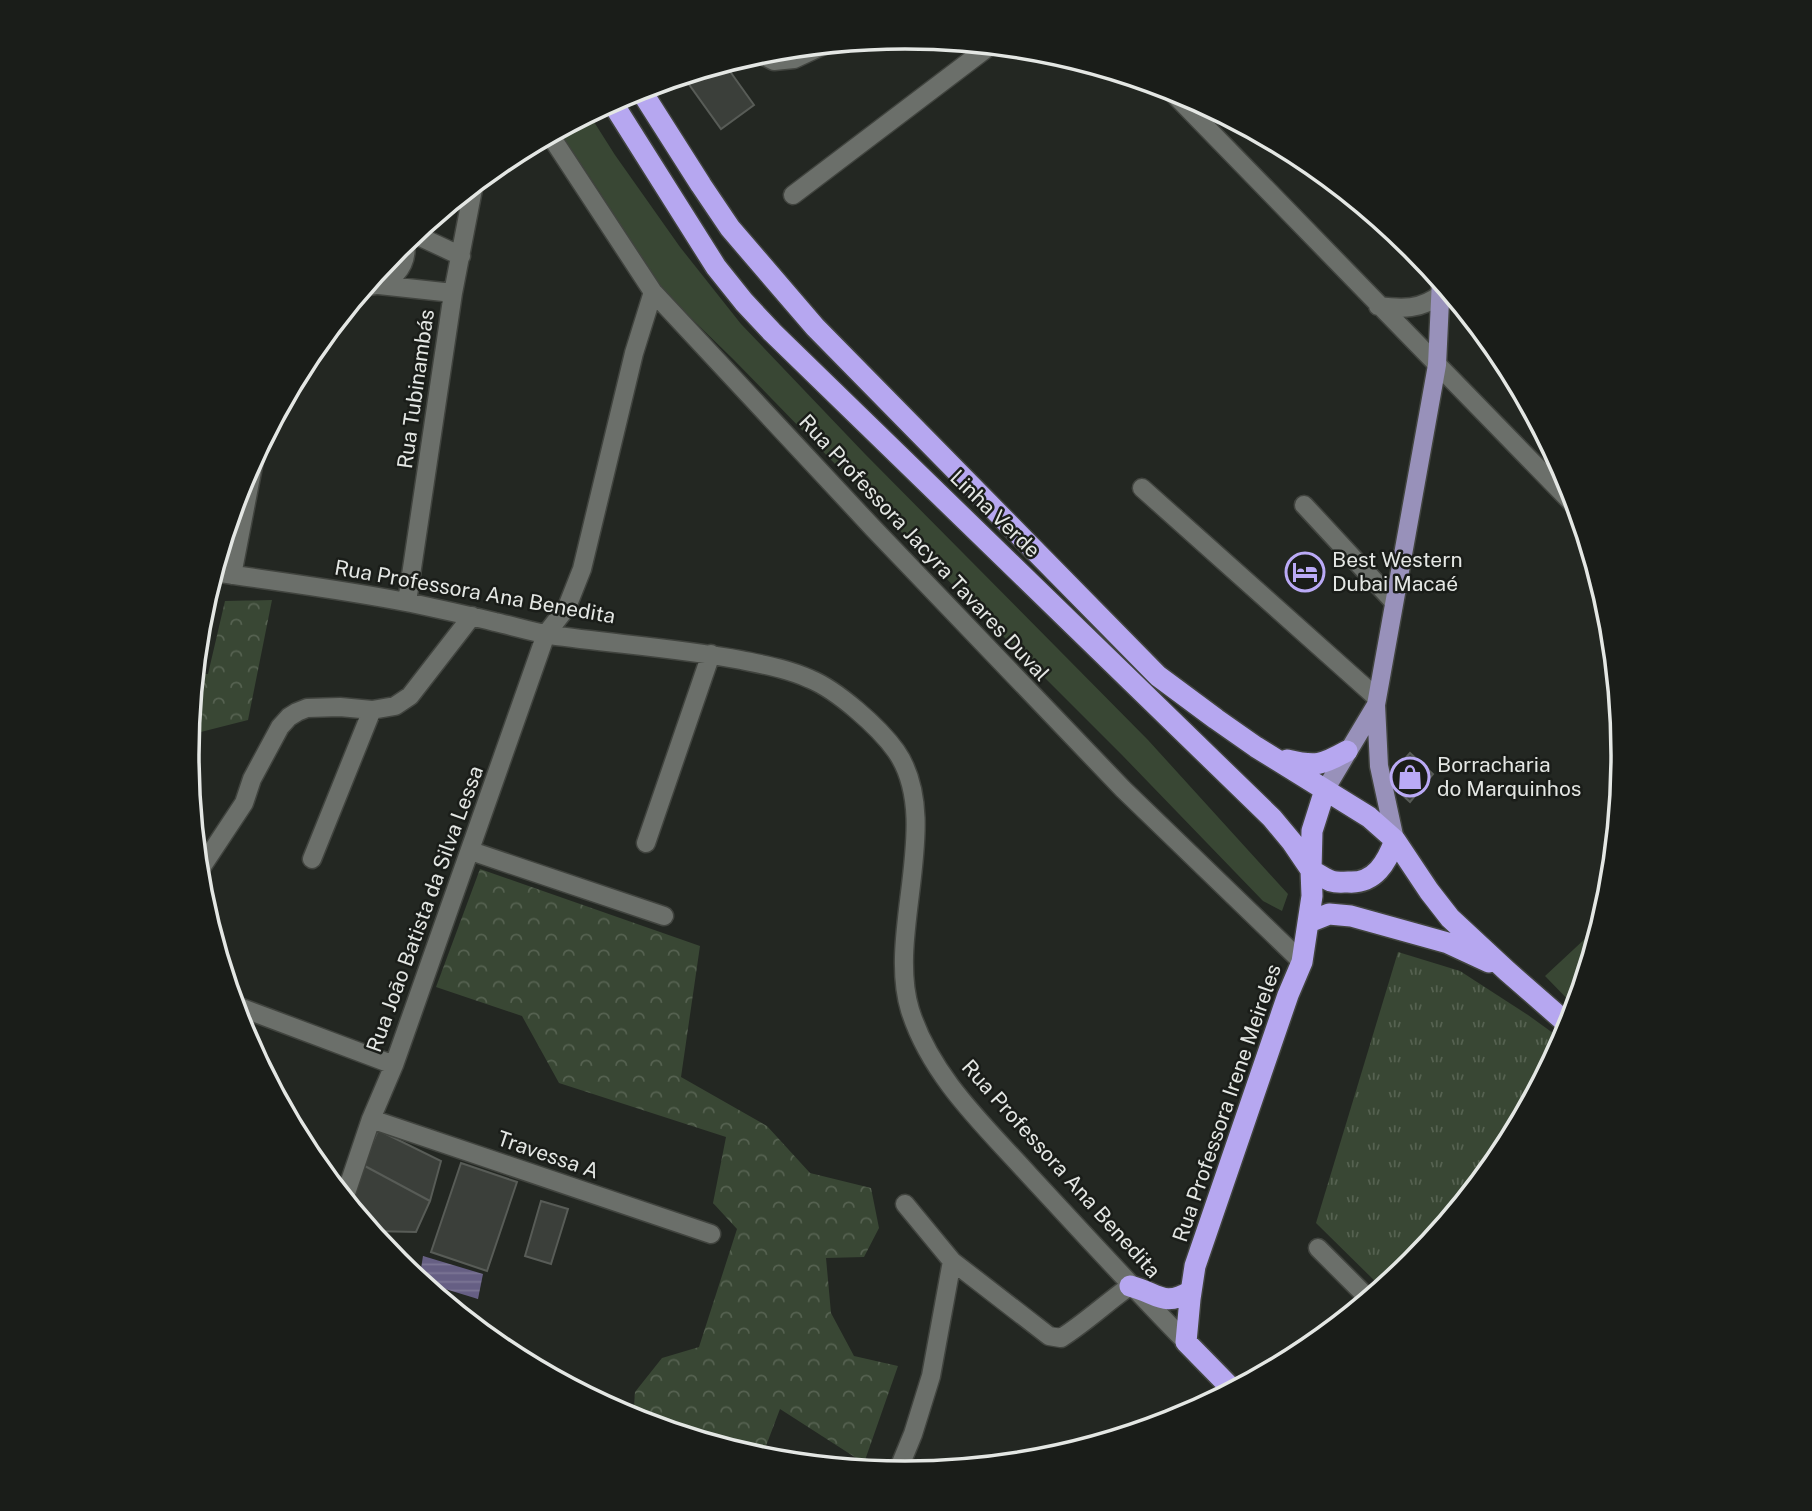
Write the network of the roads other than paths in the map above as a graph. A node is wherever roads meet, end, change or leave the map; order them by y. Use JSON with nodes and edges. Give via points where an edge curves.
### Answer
{"nodes":[{"id":1,"x":980,"y":53,"type":"edge"},
{"id":2,"x":646,"y":99,"type":"edge"},
{"id":3,"x":1187,"y":108,"type":"edge"},
{"id":4,"x":618,"y":111,"type":"edge"},
{"id":5,"x":555,"y":143,"type":"edge"},
{"id":6,"x":793,"y":195,"type":"dead end"},
{"id":7,"x":471,"y":199,"type":"edge"},
{"id":8,"x":424,"y":239,"type":"edge"},
{"id":9,"x":461,"y":256,"type":"junction"},
{"id":10,"x":404,"y":258,"type":"edge"},
{"id":11,"x":382,"y":283,"type":"edge"},
{"id":12,"x":378,"y":287,"type":"edge"},
{"id":13,"x":1438,"y":291,"type":"edge"},
{"id":14,"x":653,"y":292,"type":"junction"},
{"id":15,"x":453,"y":293,"type":"junction"},
{"id":16,"x":1441,"y":294,"type":"edge"},
{"id":17,"x":1378,"y":306,"type":"junction"},
{"id":18,"x":1437,"y":365,"type":"junction"},
{"id":19,"x":1142,"y":488,"type":"dead end"},
{"id":20,"x":1562,"y":492,"type":"edge"},
{"id":21,"x":1304,"y":505,"type":"dead end"},
{"id":22,"x":223,"y":574,"type":"edge"},
{"id":23,"x":1394,"y":601,"type":"junction"},
{"id":24,"x":407,"y":602,"type":"junction"},
{"id":25,"x":472,"y":616,"type":"junction"},
{"id":26,"x":546,"y":634,"type":"junction"},
{"id":27,"x":711,"y":654,"type":"junction"},
{"id":28,"x":1377,"y":702,"type":"junction"},
{"id":29,"x":372,"y":710,"type":"junction"},
{"id":30,"x":1256,"y":747,"type":"junction"},
{"id":31,"x":1347,"y":751,"type":"junction"},
{"id":32,"x":1325,"y":790,"type":"junction"},
{"id":33,"x":1395,"y":840,"type":"junction"},
{"id":34,"x":646,"y":843,"type":"dead end"},
{"id":35,"x":471,"y":851,"type":"junction"},
{"id":36,"x":208,"y":859,"type":"edge"},
{"id":37,"x":312,"y":859,"type":"dead end"},
{"id":38,"x":1311,"y":870,"type":"junction"},
{"id":39,"x":664,"y":916,"type":"dead end"},
{"id":40,"x":1309,"y":922,"type":"junction"},
{"id":41,"x":1302,"y":962,"type":"junction"},
{"id":42,"x":1507,"y":971,"type":"junction"},
{"id":43,"x":247,"y":1010,"type":"edge"},
{"id":44,"x":1562,"y":1019,"type":"edge"},
{"id":45,"x":394,"y":1065,"type":"junction"},
{"id":46,"x":371,"y":1119,"type":"junction"},
{"id":47,"x":347,"y":1189,"type":"edge"},
{"id":48,"x":905,"y":1204,"type":"dead end"},
{"id":49,"x":711,"y":1234,"type":"dead end"},
{"id":50,"x":1318,"y":1248,"type":"dead end"},
{"id":51,"x":952,"y":1261,"type":"junction"},
{"id":52,"x":1130,"y":1286,"type":"junction"},
{"id":53,"x":1191,"y":1291,"type":"junction"},
{"id":54,"x":1364,"y":1294,"type":"edge"},
{"id":55,"x":1186,"y":1342,"type":"junction"},
{"id":56,"x":1227,"y":1384,"type":"edge"},
{"id":57,"x":902,"y":1462,"type":"edge"}],
"edges":[{"from":1,"to":6,"type":"street"},
{"from":2,"to":30,"type":"highway","name":"Linha Verde","via":[[730,228],[815,327],[1158,676]]},
{"from":3,"to":17,"type":"street"},
{"from":4,"to":38,"type":"highway","name":"Linha Verde","via":[[716,267],[744,302],[1272,818]]},
{"from":5,"to":14,"type":"street","name":"Rua Professora Jacyra Tavares Duval"},
{"from":7,"to":9,"type":"street","name":"Rua Tubinambás"},
{"from":8,"to":9,"type":"street"},
{"from":9,"to":15,"type":"street","name":"Rua Tubinambás"},
{"from":10,"to":11,"type":"street","via":[[399,271]]},
{"from":12,"to":15,"type":"street"},
{"from":13,"to":17,"type":"street","via":[[1429,302],[1410,309]]},
{"from":14,"to":26,"type":"street","name":"Rua João Batista da Silva Lessa","via":[[582,569],[567,607]]},
{"from":14,"to":41,"type":"street","name":"Rua Professora Jacyra Tavares Duval","via":[[1123,789]]},
{"from":15,"to":24,"type":"street","name":"Rua Tubinambás"},
{"from":16,"to":18,"type":"main road"},
{"from":17,"to":18,"type":"street"},
{"from":18,"to":20,"type":"street"},
{"from":18,"to":23,"type":"main road"},
{"from":19,"to":28,"type":"street"},
{"from":21,"to":23,"type":"street"},
{"from":22,"to":24,"type":"street","name":"Rua Professora Ana Benedita"},
{"from":23,"to":28,"type":"main road"},
{"from":24,"to":25,"type":"street","name":"Rua Professora Ana Benedita"},
{"from":25,"to":26,"type":"street","name":"Rua Professora Ana Benedita"},
{"from":25,"to":29,"type":"street","via":[[410,696],[395,706]]},
{"from":26,"to":27,"type":"street","name":"Rua Professora Ana Benedita"},
{"from":26,"to":35,"type":"street","name":"Rua João Batista da Silva Lessa"},
{"from":27,"to":34,"type":"street"},
{"from":27,"to":52,"type":"street","name":"Rua Professora Ana Benedita","via":[[786,670],[834,690],[897,751],[911,780],[915,809],[904,980],[924,1043],[951,1089]]},
{"from":28,"to":31,"type":"main road"},
{"from":28,"to":33,"type":"main road","via":[[1379,766]]},
{"from":29,"to":36,"type":"street","via":[[307,708],[289,717],[252,779],[244,803]]},
{"from":29,"to":37,"type":"street"},
{"from":30,"to":31,"type":"highway","via":[[1287,761],[1313,765]]},
{"from":30,"to":32,"type":"highway","name":"Linha Verde"},
{"from":31,"to":32,"type":"main road"},
{"from":32,"to":33,"type":"highway","name":"Linha Verde","via":[[1369,817]]},
{"from":32,"to":38,"type":"highway","via":[[1312,831]]},
{"from":33,"to":38,"type":"highway","via":[[1390,856],[1369,879],[1334,882]]},
{"from":33,"to":42,"type":"highway","name":"Linha Verde","via":[[1450,918]]},
{"from":35,"to":39,"type":"street"},
{"from":35,"to":45,"type":"street","name":"Rua João Batista da Silva Lessa"},
{"from":38,"to":40,"type":"highway"},
{"from":40,"to":41,"type":"highway"},
{"from":40,"to":42,"type":"highway","via":[[1329,914],[1351,916],[1448,943]]},
{"from":41,"to":53,"type":"highway","name":"Rua Professora Irene Meireles","via":[[1195,1266]]},
{"from":42,"to":44,"type":"highway"},
{"from":43,"to":45,"type":"street"},
{"from":45,"to":46,"type":"street","name":"Rua João Batista da Silva Lessa"},
{"from":46,"to":47,"type":"street","name":"Rua João Batista da Silva Lessa"},
{"from":46,"to":49,"type":"street","name":"Travessa A"},
{"from":48,"to":51,"type":"street"},
{"from":50,"to":54,"type":"street"},
{"from":51,"to":52,"type":"street","via":[[1049,1336],[1061,1338]]},
{"from":51,"to":57,"type":"street","via":[[931,1376]]},
{"from":52,"to":53,"type":"highway","via":[[1168,1300]]},
{"from":52,"to":55,"type":"street","name":"Rua Professora Ana Benedita"},
{"from":53,"to":55,"type":"highway","name":"Rua Professora Irene Meireles"},
{"from":55,"to":56,"type":"highway","name":"Rua Professora Ana Benedita"}]}
